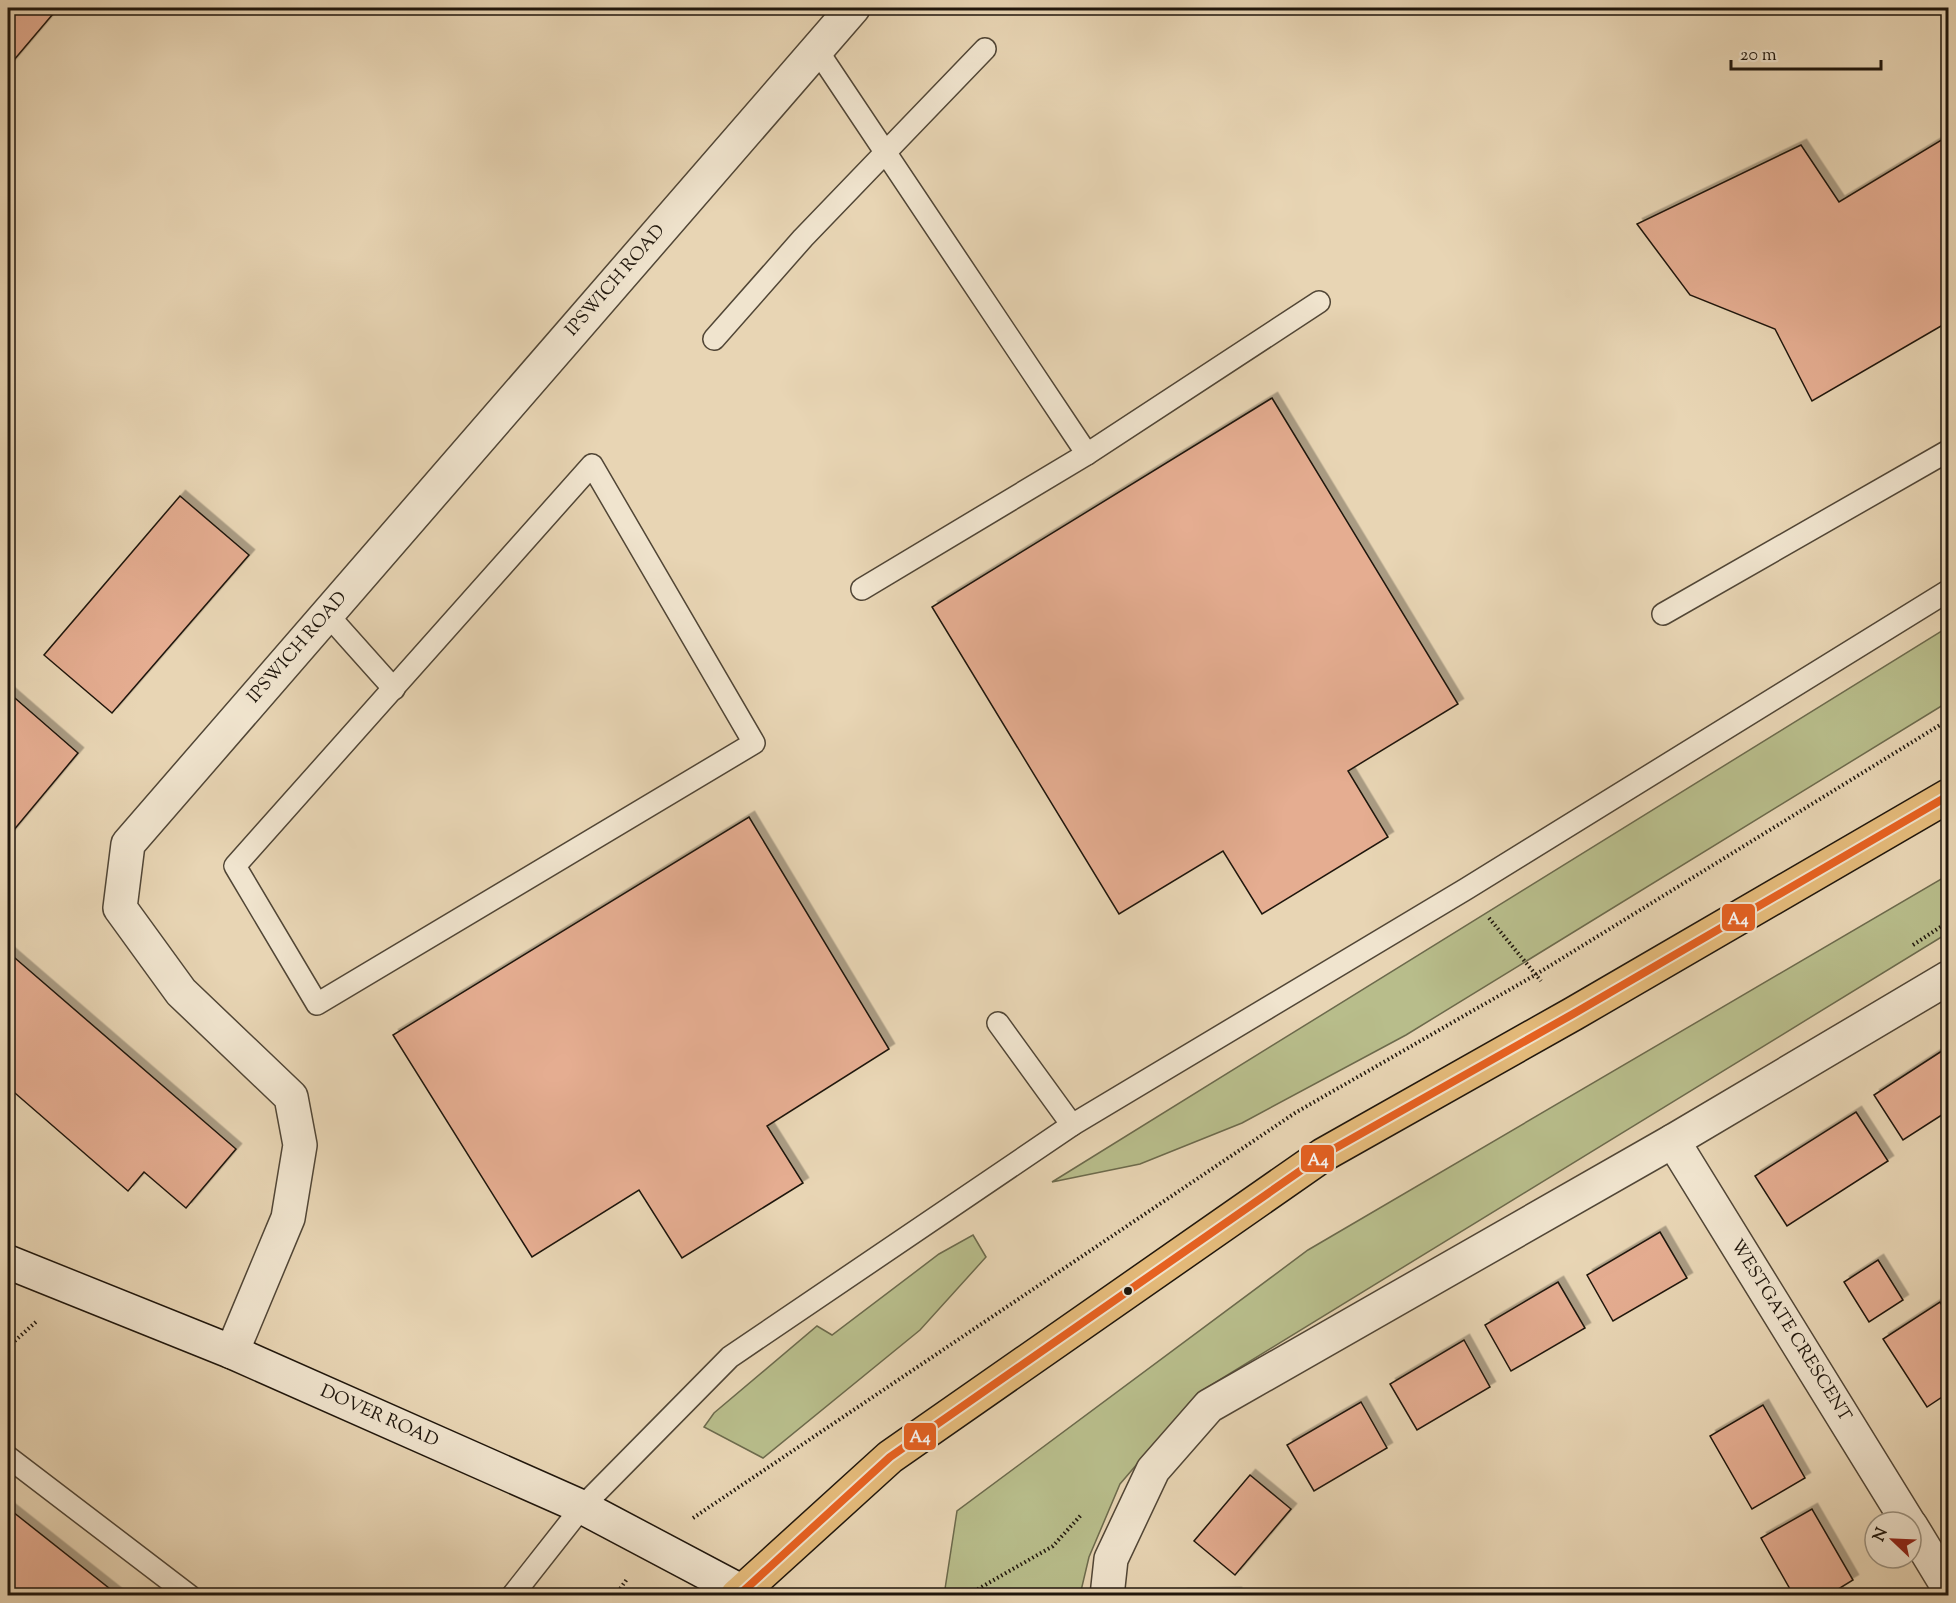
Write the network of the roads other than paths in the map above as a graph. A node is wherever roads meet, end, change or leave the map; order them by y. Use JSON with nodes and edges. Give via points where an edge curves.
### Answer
{"nodes":[{"id":1,"x":854,"y":8,"type":"edge"},
{"id":2,"x":985,"y":49,"type":"dead end"},
{"id":3,"x":817,"y":50,"type":"junction"},
{"id":4,"x":885,"y":152,"type":"junction"},
{"id":5,"x":1319,"y":302,"type":"dead end"},
{"id":6,"x":714,"y":339,"type":"dead end"},
{"id":7,"x":1948,"y":452,"type":"edge"},
{"id":8,"x":1088,"y":454,"type":"junction"},
{"id":9,"x":862,"y":589,"type":"dead end"},
{"id":10,"x":1948,"y":591,"type":"edge"},
{"id":11,"x":327,"y":614,"type":"junction"},
{"id":12,"x":1663,"y":614,"type":"dead end"},
{"id":13,"x":394,"y":689,"type":"junction"},
{"id":14,"x":1948,"y":796,"type":"edge"},
{"id":15,"x":1948,"y":978,"type":"edge"},
{"id":16,"x":998,"y":1023,"type":"dead end"},
{"id":17,"x":1072,"y":1125,"type":"junction"},
{"id":18,"x":1673,"y":1141,"type":"junction"},
{"id":19,"x":8,"y":1262,"type":"edge"},
{"id":20,"x":232,"y":1352,"type":"junction"},
{"id":21,"x":8,"y":1457,"type":"edge"},
{"id":22,"x":582,"y":1507,"type":"junction"},
{"id":23,"x":1901,"y":1510,"type":"edge"},
{"id":24,"x":1923,"y":1546,"type":"edge"},
{"id":25,"x":1948,"y":1587,"type":"edge"},
{"id":26,"x":742,"y":1594,"type":"edge"},
{"id":27,"x":190,"y":1596,"type":"edge"},
{"id":28,"x":512,"y":1596,"type":"edge"},
{"id":29,"x":1107,"y":1596,"type":"edge"}],
"edges":[{"from":1,"to":3,"type":"street","name":"IPSWICH ROAD"},
{"from":2,"to":4,"type":"lane"},
{"from":3,"to":4,"type":"lane"},
{"from":3,"to":11,"type":"street","name":"IPSWICH ROAD"},
{"from":4,"to":6,"type":"lane"},
{"from":4,"to":8,"type":"lane"},
{"from":5,"to":8,"type":"lane"},
{"from":7,"to":12,"type":"lane"},
{"from":8,"to":9,"type":"lane"},
{"from":10,"to":17,"type":"lane","via":[[1466,889]]},
{"from":11,"to":13,"type":"lane"},
{"from":11,"to":20,"type":"street","name":"IPSWICH ROAD","via":[[128,844],[121,897],[120,908],[181,992],[291,1097],[300,1145],[288,1218]]},
{"from":13,"to":13,"type":"lane","via":[[592,465],[753,743],[318,1004],[236,866]]},
{"from":14,"to":26,"type":"main road","via":[[1323,1155],[890,1457]]},
{"from":15,"to":18,"type":"street"},
{"from":16,"to":17,"type":"lane"},
{"from":17,"to":22,"type":"lane","via":[[730,1357]]},
{"from":18,"to":23,"type":"street","name":"WESTGATE CRESCENT"},
{"from":18,"to":29,"type":"street","via":[[1209,1406],[1153,1470],[1111,1559]]},
{"from":19,"to":20,"type":"street","name":"DOVER ROAD"},
{"from":20,"to":22,"type":"street","name":"DOVER ROAD"},
{"from":21,"to":27,"type":"lane"},
{"from":22,"to":26,"type":"street","name":"DOVER ROAD"},
{"from":22,"to":28,"type":"lane"},
{"from":24,"to":25,"type":"street"}]}
